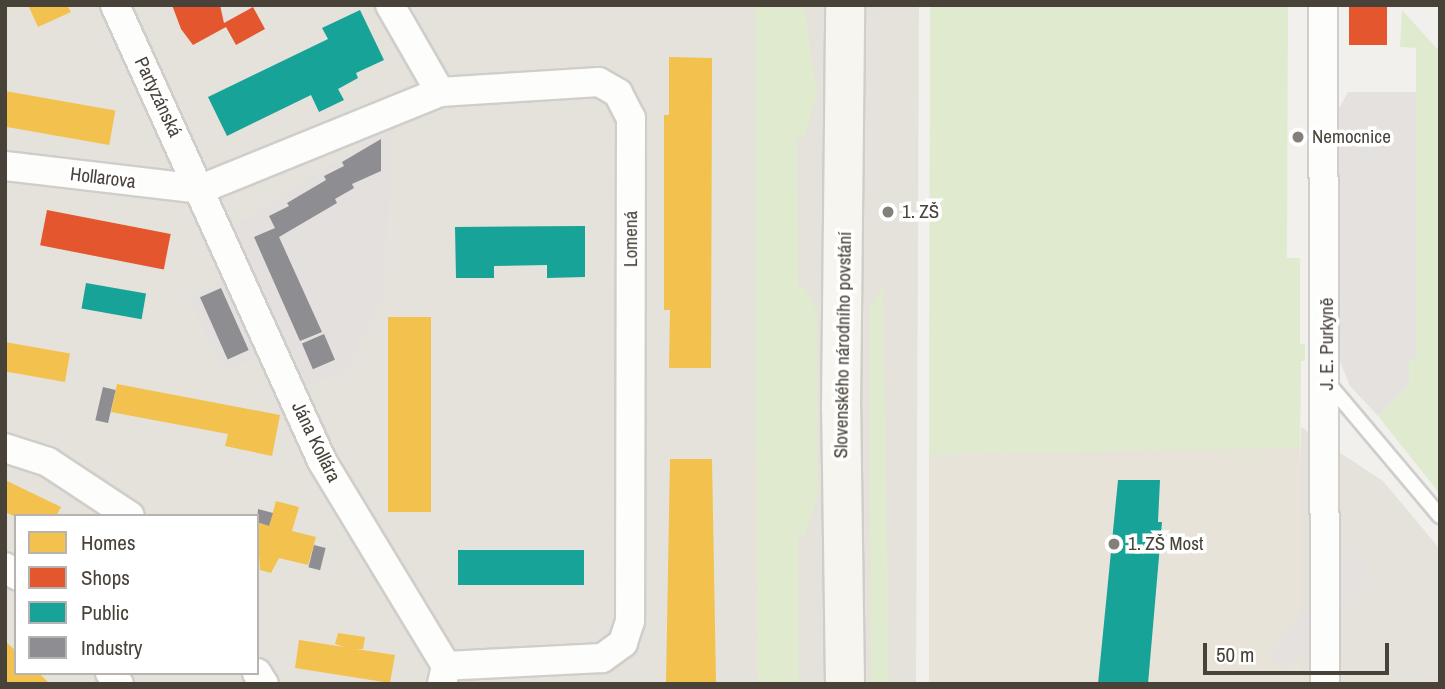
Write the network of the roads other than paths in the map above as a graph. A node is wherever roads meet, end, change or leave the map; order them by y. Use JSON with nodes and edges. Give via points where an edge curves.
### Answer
{"nodes":[{"id":1,"x":115,"y":5,"type":"edge"},
{"id":2,"x":390,"y":5,"type":"edge"},
{"id":3,"x":845,"y":5,"type":"edge"},
{"id":4,"x":1323,"y":5,"type":"edge"},
{"id":5,"x":440,"y":92,"type":"junction"},
{"id":6,"x":5,"y":166,"type":"edge"},
{"id":7,"x":201,"y":189,"type":"junction"},
{"id":8,"x":1327,"y":382,"type":"junction"},
{"id":9,"x":5,"y":448,"type":"edge"},
{"id":10,"x":127,"y":514,"type":"edge"},
{"id":11,"x":1440,"y":516,"type":"edge"},
{"id":12,"x":592,"y":671,"type":"edge"},
{"id":13,"x":444,"y":675,"type":"edge"},
{"id":14,"x":845,"y":684,"type":"edge"},
{"id":15,"x":1325,"y":684,"type":"edge"}],
"edges":[{"from":1,"to":7,"type":"street","name":"Partyzánská"},
{"from":2,"to":5,"type":"street"},
{"from":3,"to":14,"type":"street","name":"Slovenského národního povstání","via":[[841,409]]},
{"from":4,"to":8,"type":"street","name":"J. E. Purkyně"},
{"from":5,"to":7,"type":"street","name":"Lomená"},
{"from":5,"to":12,"type":"street","name":"Lomená","via":[[599,82],[618,93],[631,118],[630,621],[623,643]]},
{"from":6,"to":7,"type":"street","name":"Hollarova"},
{"from":7,"to":13,"type":"street","name":"Jána Kollára","via":[[323,461]]},
{"from":8,"to":11,"type":"lane"},
{"from":8,"to":15,"type":"street","name":"J. E. Purkyně"},
{"from":9,"to":10,"type":"street","via":[[48,462]]},
{"from":12,"to":13,"type":"street","name":"Lomená"}]}
